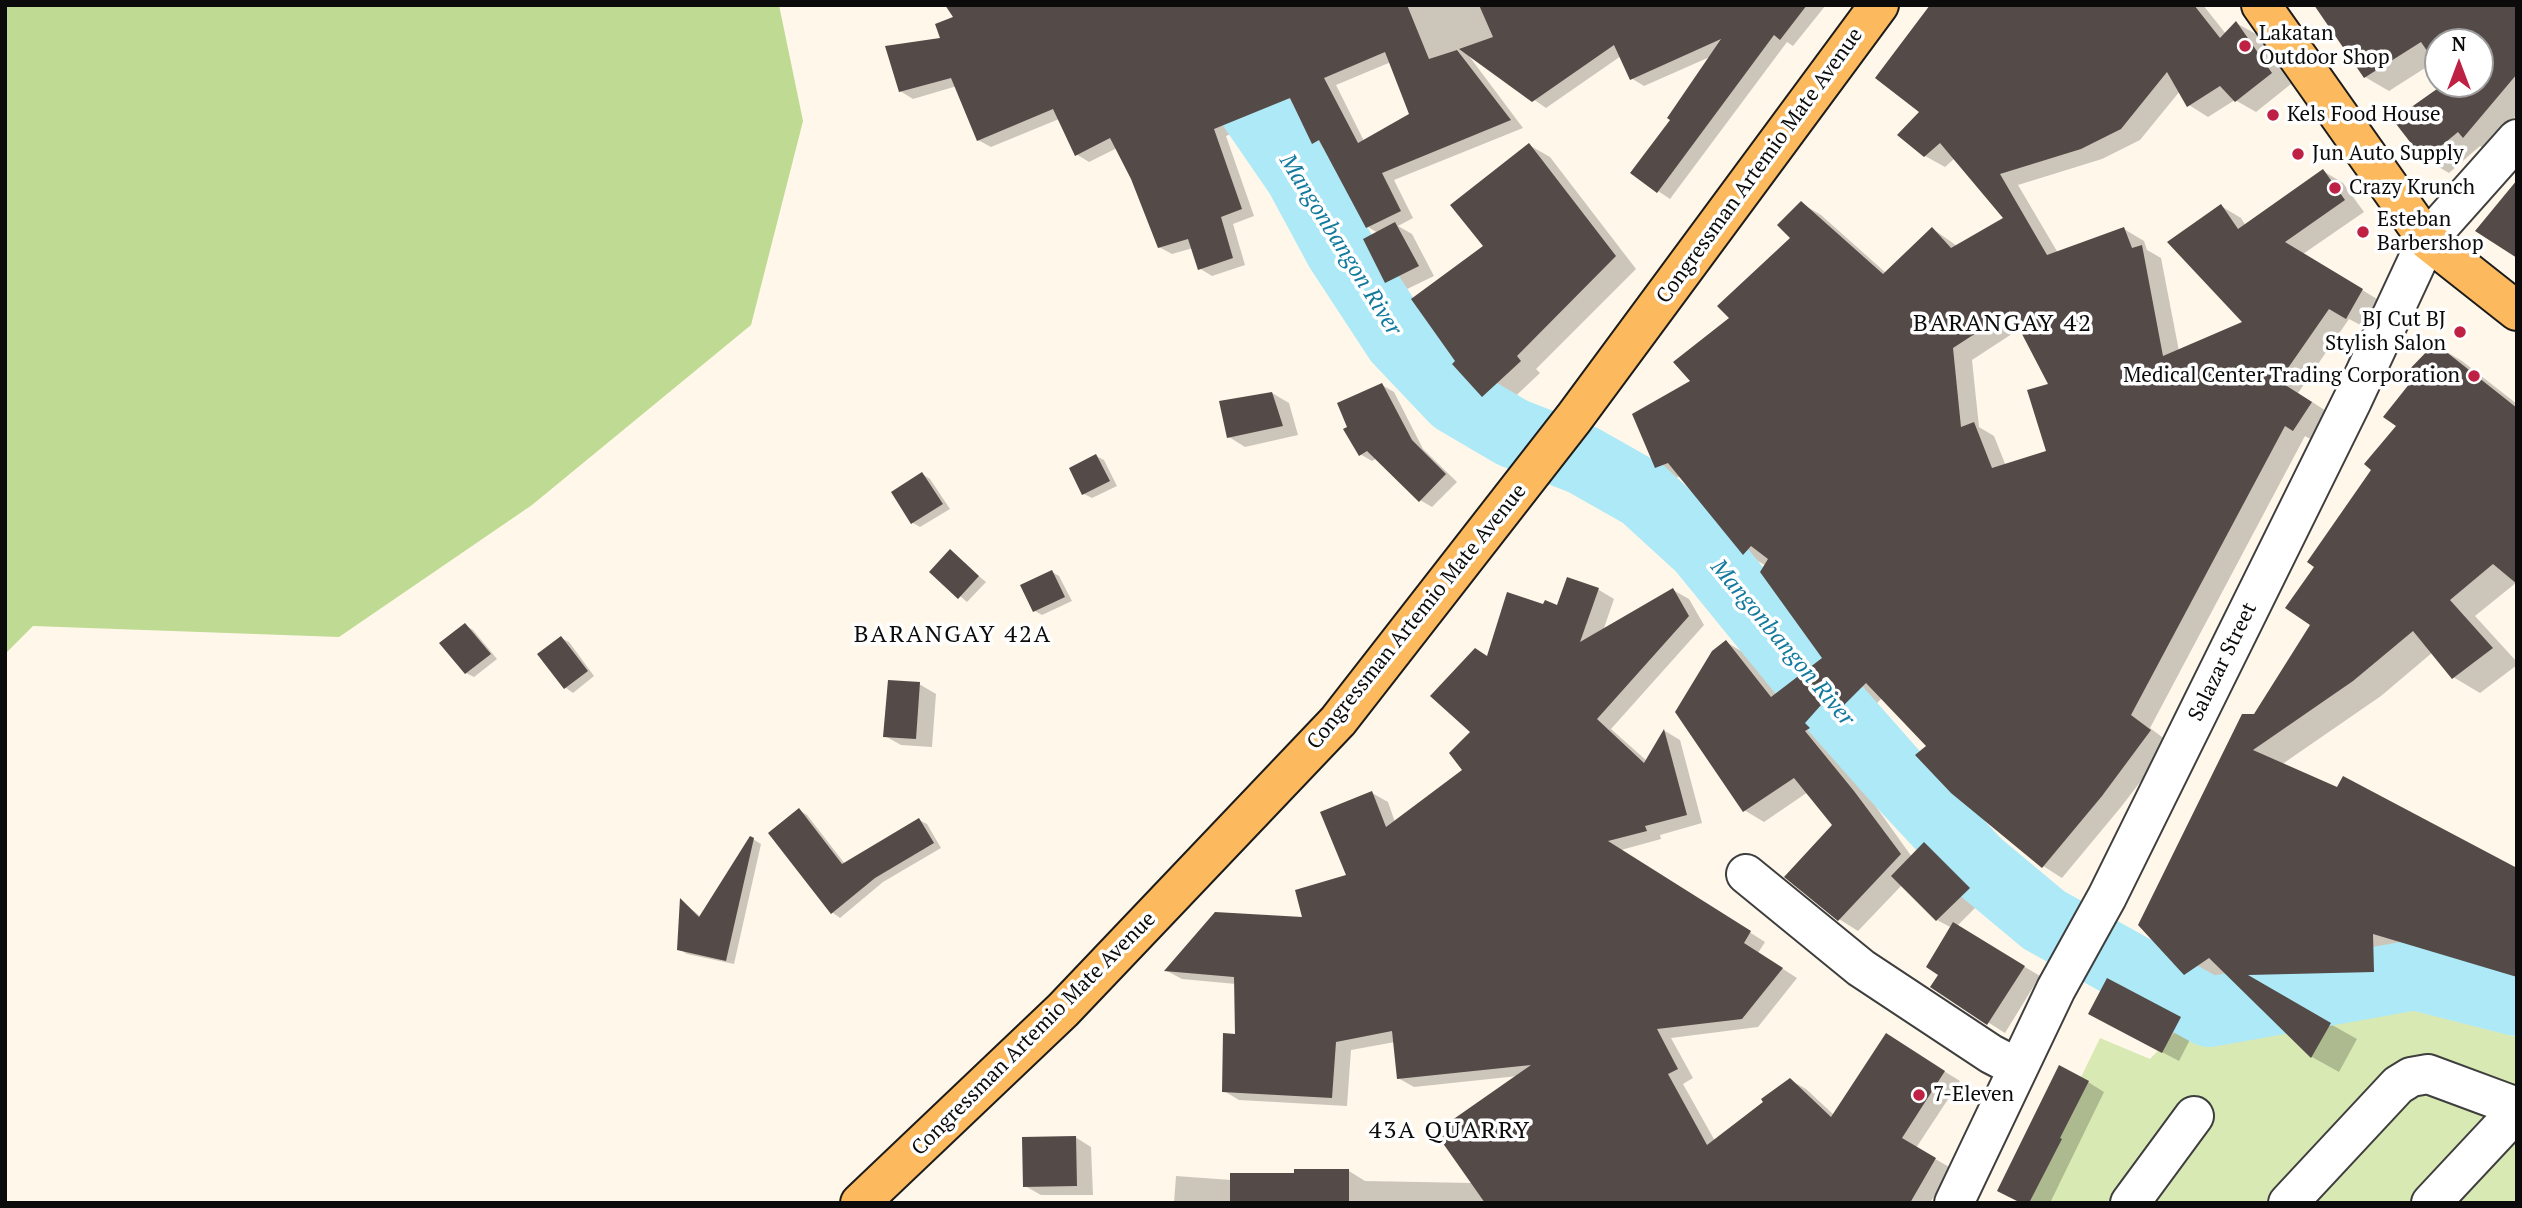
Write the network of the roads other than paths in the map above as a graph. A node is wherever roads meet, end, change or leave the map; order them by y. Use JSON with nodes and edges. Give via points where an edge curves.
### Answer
{"nodes":[{"id":1,"x":1879,"y":5,"type":"edge"},
{"id":2,"x":2261,"y":5,"type":"edge"},
{"id":3,"x":2517,"y":139,"type":"edge"},
{"id":4,"x":2427,"y":240,"type":"junction"},
{"id":5,"x":2517,"y":311,"type":"edge"},
{"id":6,"x":1746,"y":874,"type":"dead end"},
{"id":7,"x":2018,"y":1068,"type":"junction"},
{"id":8,"x":2517,"y":1109,"type":"edge"},
{"id":9,"x":2194,"y":1116,"type":"dead end"},
{"id":10,"x":860,"y":1203,"type":"edge"},
{"id":11,"x":1954,"y":1203,"type":"edge"},
{"id":12,"x":2130,"y":1203,"type":"edge"},
{"id":13,"x":2288,"y":1203,"type":"edge"},
{"id":14,"x":2431,"y":1203,"type":"edge"}],
"edges":[{"from":1,"to":10,"type":"main road","name":"Congressman Artemio Mate Avenue","via":[[1574,418],[1338,721],[1063,1010]]},
{"from":2,"to":4,"type":"main road"},
{"from":3,"to":4,"type":"street","name":"Salazar Street"},
{"from":4,"to":5,"type":"main road"},
{"from":4,"to":7,"type":"street","name":"Salazar Street","via":[[2107,897]]},
{"from":6,"to":7,"type":"street","via":[[1861,968]]},
{"from":7,"to":11,"type":"street","name":"Salazar Street"},
{"from":8,"to":13,"type":"street","via":[[2428,1074],[2411,1077],[2398,1085]]},
{"from":8,"to":14,"type":"street"},
{"from":9,"to":12,"type":"street"}]}
